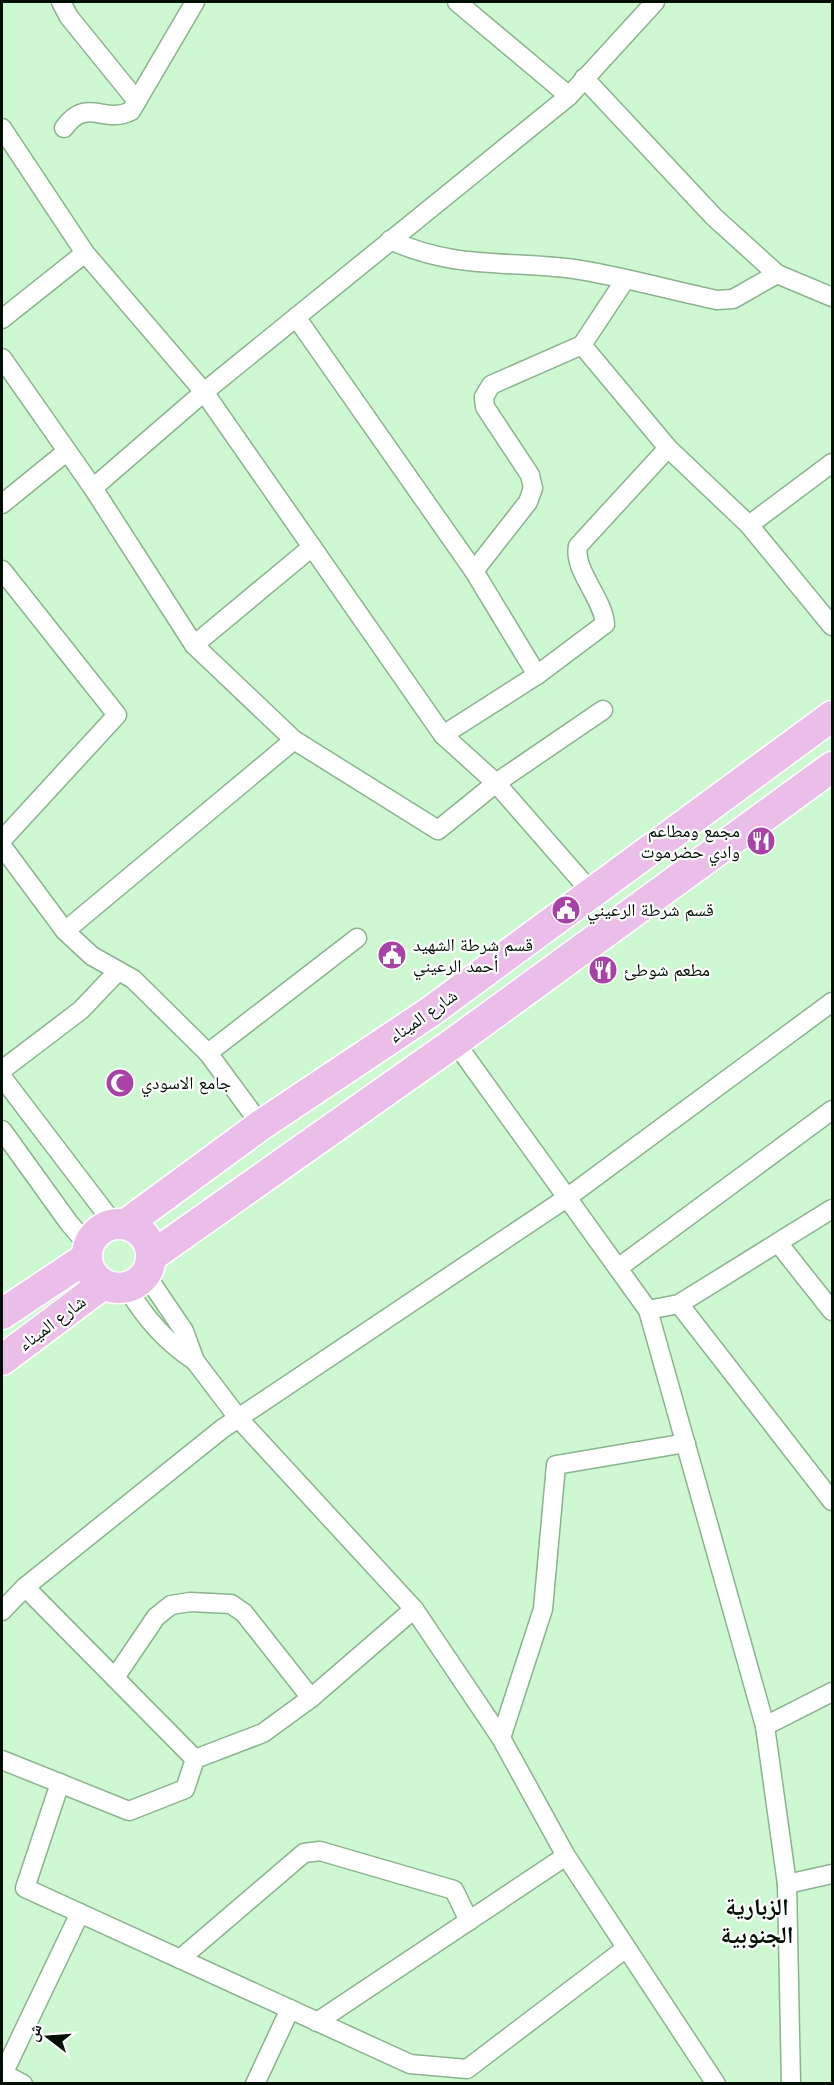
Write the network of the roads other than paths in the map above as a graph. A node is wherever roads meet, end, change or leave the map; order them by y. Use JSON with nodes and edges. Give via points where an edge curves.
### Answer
{"nodes":[{"id":1,"x":61,"y":2,"type":"edge"},
{"id":2,"x":195,"y":2,"type":"edge"},
{"id":3,"x":460,"y":2,"type":"edge"},
{"id":4,"x":655,"y":2,"type":"edge"},
{"id":5,"x":584,"y":78,"type":"junction"},
{"id":6,"x":569,"y":96,"type":"junction"},
{"id":7,"x":136,"y":101,"type":"junction"},
{"id":8,"x":2,"y":128,"type":"edge"},
{"id":9,"x":64,"y":128,"type":"dead end"},
{"id":10,"x":390,"y":240,"type":"junction"},
{"id":11,"x":85,"y":253,"type":"junction"},
{"id":12,"x":777,"y":274,"type":"junction"},
{"id":13,"x":625,"y":280,"type":"junction"},
{"id":14,"x":832,"y":297,"type":"edge"},
{"id":15,"x":296,"y":317,"type":"junction"},
{"id":16,"x":2,"y":319,"type":"edge"},
{"id":17,"x":582,"y":345,"type":"junction"},
{"id":18,"x":2,"y":358,"type":"edge"},
{"id":19,"x":204,"y":392,"type":"junction"},
{"id":20,"x":668,"y":448,"type":"junction"},
{"id":21,"x":66,"y":452,"type":"junction"},
{"id":22,"x":832,"y":463,"type":"edge"},
{"id":23,"x":93,"y":488,"type":"junction"},
{"id":24,"x":2,"y":504,"type":"edge"},
{"id":25,"x":748,"y":525,"type":"junction"},
{"id":26,"x":312,"y":547,"type":"junction"},
{"id":27,"x":2,"y":570,"type":"edge"},
{"id":28,"x":474,"y":571,"type":"junction"},
{"id":29,"x":832,"y":626,"type":"edge"},
{"id":30,"x":194,"y":645,"type":"junction"},
{"id":31,"x":537,"y":675,"type":"junction"},
{"id":32,"x":603,"y":710,"type":"dead end"},
{"id":33,"x":832,"y":716,"type":"edge"},
{"id":34,"x":443,"y":735,"type":"junction"},
{"id":35,"x":294,"y":740,"type":"junction"},
{"id":36,"x":832,"y":766,"type":"edge"},
{"id":37,"x":496,"y":783,"type":"junction"},
{"id":38,"x":832,"y":788,"type":"edge"},
{"id":39,"x":794,"y":793,"type":"junction"},
{"id":40,"x":2,"y":840,"type":"edge"},
{"id":41,"x":2,"y":846,"type":"edge"},
{"id":42,"x":592,"y":893,"type":"junction"},
{"id":43,"x":65,"y":931,"type":"junction"},
{"id":44,"x":357,"y":938,"type":"dead end"},
{"id":45,"x":118,"y":971,"type":"junction"},
{"id":46,"x":832,"y":1002,"type":"edge"},
{"id":47,"x":455,"y":1042,"type":"junction"},
{"id":48,"x":208,"y":1053,"type":"junction"},
{"id":49,"x":2,"y":1070,"type":"edge"},
{"id":50,"x":2,"y":1077,"type":"edge"},
{"id":51,"x":832,"y":1110,"type":"edge"},
{"id":52,"x":261,"y":1125,"type":"junction"},
{"id":53,"x":2,"y":1130,"type":"edge"},
{"id":54,"x":568,"y":1197,"type":"junction"},
{"id":55,"x":832,"y":1209,"type":"edge"},
{"id":56,"x":120,"y":1224,"type":"junction"},
{"id":57,"x":779,"y":1244,"type":"junction"},
{"id":58,"x":87,"y":1251,"type":"junction"},
{"id":59,"x":618,"y":1268,"type":"junction"},
{"id":60,"x":132,"y":1276,"type":"junction"},
{"id":61,"x":679,"y":1304,"type":"junction"},
{"id":62,"x":648,"y":1310,"type":"junction"},
{"id":63,"x":832,"y":1311,"type":"edge"},
{"id":64,"x":2,"y":1314,"type":"edge"},
{"id":65,"x":2,"y":1360,"type":"edge"},
{"id":66,"x":195,"y":1361,"type":"junction"},
{"id":67,"x":239,"y":1419,"type":"junction"},
{"id":68,"x":686,"y":1443,"type":"junction"},
{"id":69,"x":832,"y":1501,"type":"edge"},
{"id":70,"x":25,"y":1587,"type":"junction"},
{"id":71,"x":414,"y":1609,"type":"junction"},
{"id":72,"x":2,"y":1611,"type":"edge"},
{"id":73,"x":116,"y":1676,"type":"junction"},
{"id":74,"x":832,"y":1692,"type":"edge"},
{"id":75,"x":311,"y":1698,"type":"junction"},
{"id":76,"x":765,"y":1726,"type":"junction"},
{"id":77,"x":501,"y":1738,"type":"junction"},
{"id":78,"x":195,"y":1759,"type":"junction"},
{"id":79,"x":2,"y":1760,"type":"edge"},
{"id":80,"x":60,"y":1783,"type":"junction"},
{"id":81,"x":566,"y":1856,"type":"junction"},
{"id":82,"x":832,"y":1874,"type":"edge"},
{"id":83,"x":787,"y":1884,"type":"junction"},
{"id":84,"x":80,"y":1913,"type":"junction"},
{"id":85,"x":469,"y":1921,"type":"junction"},
{"id":86,"x":625,"y":1949,"type":"junction"},
{"id":87,"x":180,"y":1959,"type":"junction"},
{"id":88,"x":290,"y":2009,"type":"junction"},
{"id":89,"x":317,"y":2022,"type":"junction"},
{"id":90,"x":2,"y":2074,"type":"edge"},
{"id":91,"x":23,"y":2084,"type":"edge"},
{"id":92,"x":255,"y":2084,"type":"edge"},
{"id":93,"x":716,"y":2084,"type":"edge"},
{"id":94,"x":791,"y":2084,"type":"edge"}],
"edges":[{"from":1,"to":7,"type":"street"},
{"from":2,"to":7,"type":"street"},
{"from":3,"to":6,"type":"street"},
{"from":4,"to":5,"type":"street"},
{"from":5,"to":6,"type":"street"},
{"from":5,"to":12,"type":"street","via":[[714,217]]},
{"from":6,"to":10,"type":"street"},
{"from":7,"to":9,"type":"street","via":[[121,116],[88,111],[73,116]]},
{"from":8,"to":11,"type":"street"},
{"from":10,"to":13,"type":"street","via":[[442,259],[576,270]]},
{"from":10,"to":15,"type":"street"},
{"from":11,"to":16,"type":"street"},
{"from":11,"to":19,"type":"street"},
{"from":12,"to":13,"type":"street","via":[[733,299],[717,300]]},
{"from":12,"to":14,"type":"street"},
{"from":13,"to":17,"type":"street"},
{"from":15,"to":19,"type":"street"},
{"from":15,"to":28,"type":"street"},
{"from":17,"to":20,"type":"street"},
{"from":17,"to":28,"type":"street","via":[[491,385],[484,397],[485,407],[530,475],[533,488],[528,502]]},
{"from":18,"to":21,"type":"street"},
{"from":19,"to":23,"type":"street"},
{"from":19,"to":26,"type":"street"},
{"from":20,"to":25,"type":"street"},
{"from":20,"to":31,"type":"street","via":[[578,546],[579,561],[604,612],[605,624]]},
{"from":21,"to":23,"type":"street"},
{"from":21,"to":24,"type":"street"},
{"from":22,"to":25,"type":"street"},
{"from":23,"to":30,"type":"street"},
{"from":25,"to":29,"type":"street"},
{"from":26,"to":30,"type":"street"},
{"from":26,"to":34,"type":"street"},
{"from":27,"to":40,"type":"street","via":[[117,715]]},
{"from":28,"to":31,"type":"street"},
{"from":30,"to":35,"type":"street"},
{"from":31,"to":34,"type":"street"},
{"from":32,"to":37,"type":"street"},
{"from":33,"to":42,"type":"highway","name":"شارع الميناء"},
{"from":34,"to":37,"type":"street"},
{"from":35,"to":37,"type":"street","via":[[438,830]]},
{"from":35,"to":43,"type":"street"},
{"from":36,"to":39,"type":"highway","name":"شارع الميناء"},
{"from":37,"to":42,"type":"street"},
{"from":38,"to":39,"type":"highway"},
{"from":39,"to":47,"type":"highway","name":"شارع الميناء"},
{"from":41,"to":43,"type":"street"},
{"from":42,"to":52,"type":"highway","name":"شارع الميناء","via":[[430,1012]]},
{"from":43,"to":45,"type":"street","via":[[92,956]]},
{"from":44,"to":48,"type":"street"},
{"from":45,"to":48,"type":"street","via":[[133,979]]},
{"from":45,"to":49,"type":"street","via":[[81,1010]]},
{"from":46,"to":54,"type":"street"},
{"from":47,"to":54,"type":"street"},
{"from":47,"to":60,"type":"highway","name":"شارع الميناء"},
{"from":48,"to":52,"type":"street"},
{"from":50,"to":56,"type":"street"},
{"from":51,"to":59,"type":"street"},
{"from":52,"to":56,"type":"highway","name":"شارع الميناء"},
{"from":53,"to":58,"type":"street"},
{"from":54,"to":59,"type":"street"},
{"from":54,"to":67,"type":"street"},
{"from":55,"to":57,"type":"street"},
{"from":56,"to":58,"type":"highway","via":[[103,1227]]},
{"from":56,"to":60,"type":"highway","via":[[139,1230],[148,1242]]},
{"from":57,"to":61,"type":"street"},
{"from":57,"to":63,"type":"street"},
{"from":58,"to":60,"type":"highway","via":[[91,1274]]},
{"from":58,"to":64,"type":"highway","name":"شارع الميناء"},
{"from":59,"to":62,"type":"street"},
{"from":60,"to":65,"type":"highway","name":"شارع الميناء"},
{"from":60,"to":66,"type":"street","via":[[184,1331]]},
{"from":60,"to":66,"type":"street","via":[[145,1318],[170,1345]]},
{"from":61,"to":62,"type":"street"},
{"from":61,"to":69,"type":"street"},
{"from":62,"to":68,"type":"street"},
{"from":66,"to":67,"type":"street"},
{"from":67,"to":70,"type":"street"},
{"from":67,"to":71,"type":"street"},
{"from":68,"to":76,"type":"street"},
{"from":68,"to":77,"type":"street","via":[[556,1465],[543,1609]]},
{"from":70,"to":72,"type":"street"},
{"from":70,"to":73,"type":"street"},
{"from":71,"to":75,"type":"street"},
{"from":71,"to":77,"type":"street"},
{"from":73,"to":75,"type":"street","via":[[156,1617],[171,1605],[231,1604],[244,1613]]},
{"from":73,"to":78,"type":"street"},
{"from":74,"to":76,"type":"street"},
{"from":75,"to":78,"type":"street","via":[[263,1733]]},
{"from":76,"to":83,"type":"street"},
{"from":77,"to":81,"type":"street"},
{"from":78,"to":80,"type":"street","via":[[185,1789],[129,1811]]},
{"from":79,"to":80,"type":"street"},
{"from":80,"to":84,"type":"street","via":[[25,1888]]},
{"from":81,"to":85,"type":"street"},
{"from":81,"to":86,"type":"street"},
{"from":82,"to":83,"type":"street"},
{"from":83,"to":94,"type":"street"},
{"from":84,"to":87,"type":"street"},
{"from":84,"to":90,"type":"street"},
{"from":85,"to":87,"type":"street","via":[[454,1890],[320,1851],[304,1853]]},
{"from":85,"to":89,"type":"street"},
{"from":86,"to":89,"type":"street","via":[[467,2069],[410,2064]]},
{"from":86,"to":93,"type":"street"},
{"from":87,"to":88,"type":"street"},
{"from":88,"to":89,"type":"street"},
{"from":88,"to":92,"type":"street"},
{"from":90,"to":91,"type":"street"}]}
